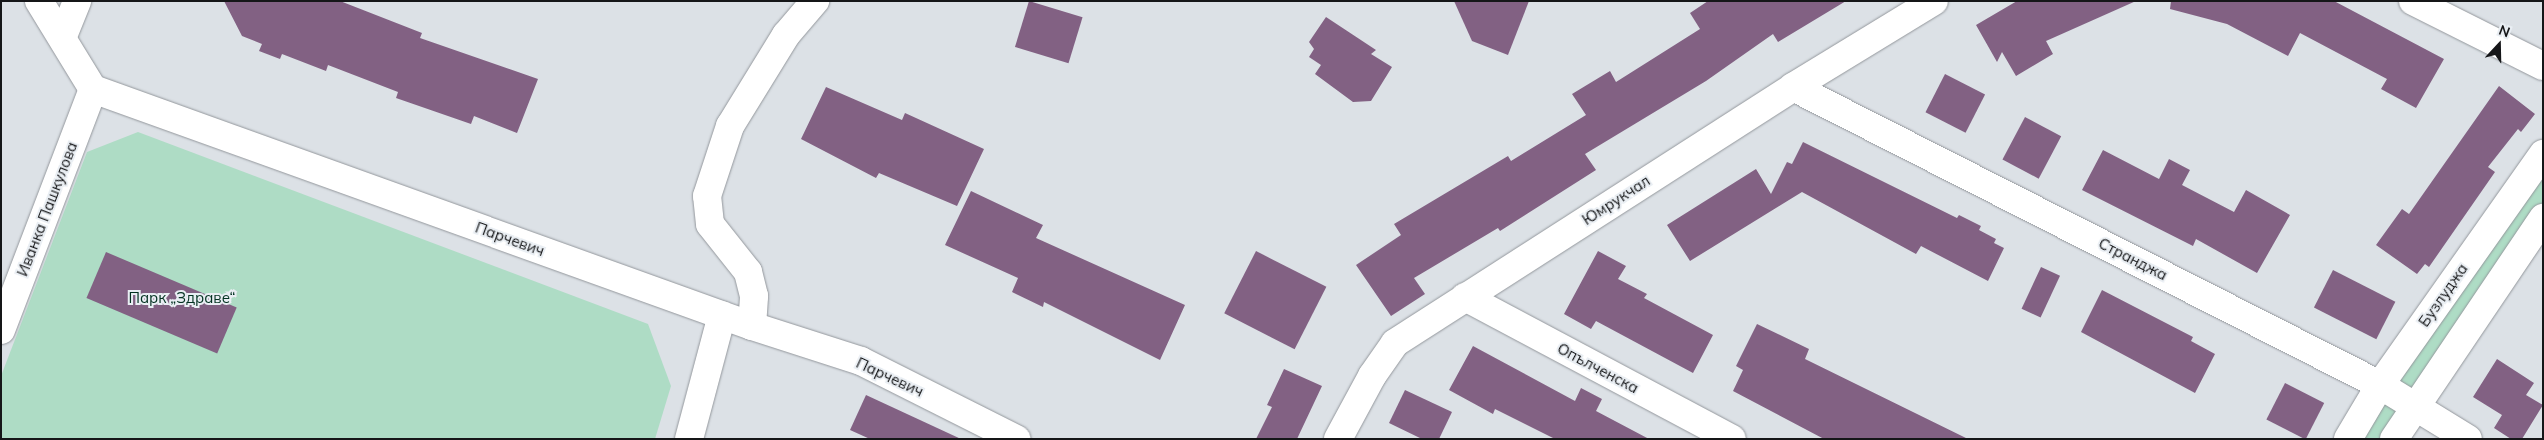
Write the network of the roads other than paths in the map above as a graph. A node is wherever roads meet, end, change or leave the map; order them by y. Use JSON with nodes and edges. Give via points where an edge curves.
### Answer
{"nodes":[{"id":1,"x":39,"y":1,"type":"edge"},
{"id":2,"x":77,"y":1,"type":"edge"},
{"id":3,"x":815,"y":1,"type":"edge"},
{"id":4,"x":1934,"y":1,"type":"edge"},
{"id":5,"x":2413,"y":1,"type":"edge"},
{"id":6,"x":63,"y":36,"type":"junction"},
{"id":7,"x":2543,"y":66,"type":"edge"},
{"id":8,"x":1793,"y":87,"type":"junction"},
{"id":9,"x":93,"y":89,"type":"junction"},
{"id":10,"x":2543,"y":154,"type":"edge"},
{"id":11,"x":2543,"y":218,"type":"edge"},
{"id":12,"x":1465,"y":297,"type":"junction"},
{"id":13,"x":722,"y":315,"type":"junction"},
{"id":14,"x":752,"y":326,"type":"junction"},
{"id":15,"x":1,"y":330,"type":"edge"},
{"id":16,"x":2380,"y":385,"type":"junction"},
{"id":17,"x":2414,"y":406,"type":"junction"},
{"id":18,"x":689,"y":439,"type":"edge"},
{"id":19,"x":1016,"y":439,"type":"edge"},
{"id":20,"x":1338,"y":439,"type":"edge"},
{"id":21,"x":1732,"y":439,"type":"edge"},
{"id":22,"x":2348,"y":439,"type":"edge"},
{"id":23,"x":2394,"y":439,"type":"edge"},
{"id":24,"x":2468,"y":439,"type":"edge"}],
"edges":[{"from":1,"to":6,"type":"street"},
{"from":2,"to":6,"type":"street"},
{"from":3,"to":14,"type":"street","via":[[786,35],[730,126],[707,196],[710,224],[748,272],[754,296]]},
{"from":4,"to":8,"type":"street","name":"Юмрукчал"},
{"from":5,"to":7,"type":"street"},
{"from":6,"to":9,"type":"street"},
{"from":8,"to":12,"type":"street","name":"Юмрукчал"},
{"from":8,"to":16,"type":"street","name":"Странджа"},
{"from":9,"to":13,"type":"street","name":"Парчевич"},
{"from":9,"to":15,"type":"street","name":"Иванка Пашкулова"},
{"from":10,"to":16,"type":"street","name":"Бузлуджа"},
{"from":11,"to":17,"type":"street"},
{"from":12,"to":20,"type":"street","name":"Юмрукчал","via":[[1395,343],[1372,376]]},
{"from":12,"to":21,"type":"street","name":"Опълченска"},
{"from":13,"to":14,"type":"street","name":"Парчевич"},
{"from":13,"to":18,"type":"street"},
{"from":14,"to":19,"type":"street","name":"Парчевич","via":[[862,361]]},
{"from":16,"to":17,"type":"street","name":"Странджа"},
{"from":16,"to":22,"type":"street","name":"Бузлуджа"},
{"from":17,"to":23,"type":"street"},
{"from":17,"to":24,"type":"street","name":"Странджа"}]}
